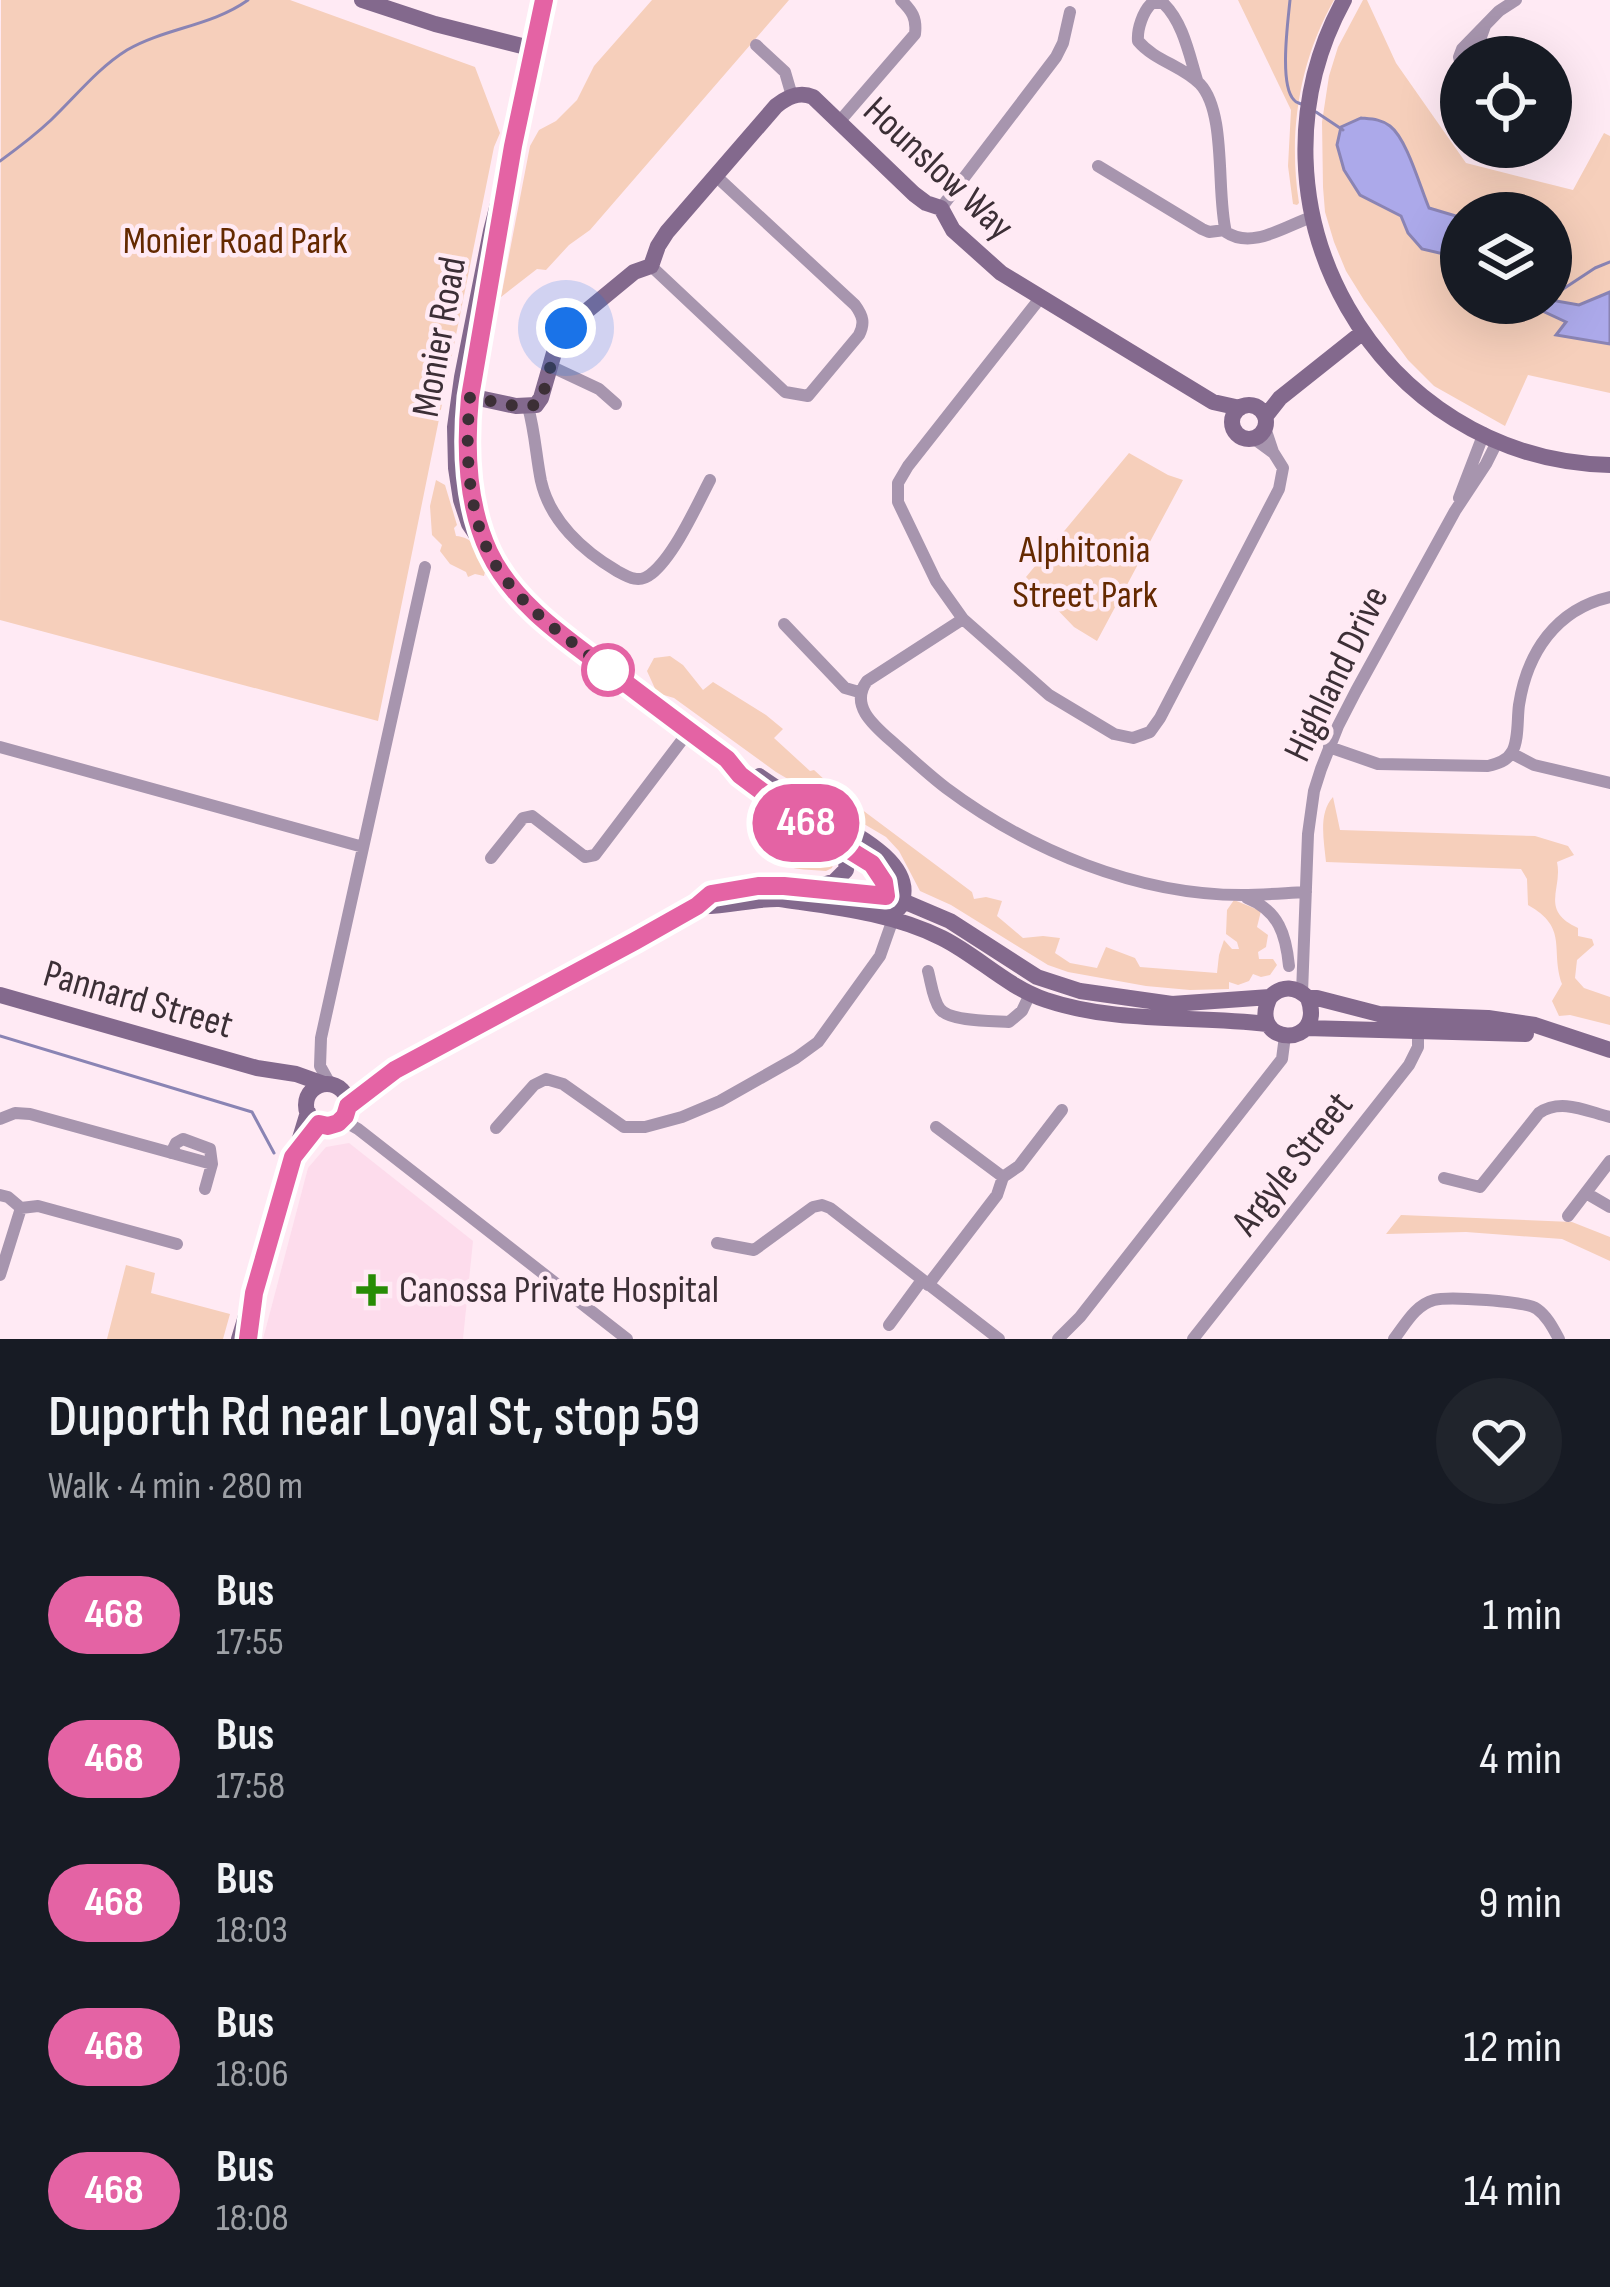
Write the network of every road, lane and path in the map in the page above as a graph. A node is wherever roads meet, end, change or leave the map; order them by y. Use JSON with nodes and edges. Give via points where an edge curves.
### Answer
{"nodes":[{"id":1,"x":362,"y":0,"type":"edge"},
{"id":2,"x":544,"y":0,"type":"edge"},
{"id":3,"x":901,"y":0,"type":"edge"},
{"id":4,"x":1344,"y":0,"type":"edge"},
{"id":5,"x":1516,"y":0,"type":"edge"},
{"id":6,"x":1070,"y":12,"type":"dead end"},
{"id":7,"x":1485,"y":25,"type":"junction"},
{"id":8,"x":1474,"y":36,"type":"edge"},
{"id":9,"x":1481,"y":36,"type":"edge"},
{"id":10,"x":756,"y":45,"type":"dead end"},
{"id":11,"x":534,"y":49,"type":"junction"},
{"id":12,"x":1197,"y":80,"type":"junction"},
{"id":13,"x":792,"y":96,"type":"junction"},
{"id":14,"x":839,"y":122,"type":"junction"},
{"id":15,"x":1098,"y":166,"type":"dead end"},
{"id":16,"x":717,"y":177,"type":"junction"},
{"id":17,"x":941,"y":208,"type":"junction"},
{"id":18,"x":1314,"y":223,"type":"junction"},
{"id":19,"x":1225,"y":230,"type":"junction"},
{"id":20,"x":651,"y":266,"type":"junction"},
{"id":21,"x":1041,"y":298,"type":"junction"},
{"id":22,"x":1363,"y":332,"type":"junction"},
{"id":23,"x":550,"y":367,"type":"junction"},
{"id":24,"x":465,"y":396,"type":"junction"},
{"id":25,"x":616,"y":404,"type":"dead end"},
{"id":26,"x":528,"y":407,"type":"junction"},
{"id":27,"x":1252,"y":420,"type":"junction"},
{"id":28,"x":1491,"y":436,"type":"junction"},
{"id":29,"x":1610,"y":466,"type":"edge"},
{"id":30,"x":710,"y":481,"type":"dead end"},
{"id":31,"x":425,"y":567,"type":"dead end"},
{"id":32,"x":1610,"y":597,"type":"edge"},
{"id":33,"x":963,"y":619,"type":"junction"},
{"id":34,"x":784,"y":624,"type":"dead end"},
{"id":35,"x":859,"y":692,"type":"junction"},
{"id":36,"x":689,"y":731,"type":"junction"},
{"id":37,"x":0,"y":747,"type":"edge"},
{"id":38,"x":1329,"y":747,"type":"junction"},
{"id":39,"x":1511,"y":754,"type":"junction"},
{"id":40,"x":727,"y":759,"type":"junction"},
{"id":41,"x":1610,"y":783,"type":"edge"},
{"id":42,"x":840,"y":842,"type":"junction"},
{"id":43,"x":363,"y":847,"type":"junction"},
{"id":44,"x":490,"y":858,"type":"dead end"},
{"id":45,"x":817,"y":887,"type":"junction"},
{"id":46,"x":1306,"y":892,"type":"junction"},
{"id":47,"x":1241,"y":895,"type":"junction"},
{"id":48,"x":895,"y":898,"type":"junction"},
{"id":49,"x":697,"y":906,"type":"junction"},
{"id":50,"x":893,"y":919,"type":"junction"},
{"id":51,"x":1302,"y":945,"type":"junction"},
{"id":52,"x":1289,"y":966,"type":"junction"},
{"id":53,"x":928,"y":971,"type":"dead end"},
{"id":54,"x":1030,"y":994,"type":"junction"},
{"id":55,"x":1274,"y":994,"type":"junction"},
{"id":56,"x":0,"y":995,"type":"edge"},
{"id":57,"x":1305,"y":995,"type":"junction"},
{"id":58,"x":1419,"y":1023,"type":"junction"},
{"id":59,"x":1267,"y":1024,"type":"junction"},
{"id":60,"x":1306,"y":1028,"type":"junction"},
{"id":61,"x":1285,"y":1036,"type":"junction"},
{"id":62,"x":321,"y":1038,"type":"junction"},
{"id":63,"x":1610,"y":1050,"type":"edge"},
{"id":64,"x":257,"y":1068,"type":"junction"},
{"id":65,"x":296,"y":1074,"type":"junction"},
{"id":66,"x":337,"y":1096,"type":"junction"},
{"id":67,"x":1062,"y":1110,"type":"dead end"},
{"id":68,"x":311,"y":1113,"type":"junction"},
{"id":69,"x":1610,"y":1117,"type":"edge"},
{"id":70,"x":0,"y":1118,"type":"edge"},
{"id":71,"x":936,"y":1127,"type":"dead end"},
{"id":72,"x":496,"y":1128,"type":"dead end"},
{"id":73,"x":1610,"y":1162,"type":"edge"},
{"id":74,"x":1003,"y":1177,"type":"junction"},
{"id":75,"x":1444,"y":1178,"type":"dead end"},
{"id":76,"x":205,"y":1190,"type":"dead end"},
{"id":77,"x":1586,"y":1192,"type":"junction"},
{"id":78,"x":0,"y":1195,"type":"edge"},
{"id":79,"x":1610,"y":1207,"type":"edge"},
{"id":80,"x":21,"y":1208,"type":"junction"},
{"id":81,"x":1568,"y":1216,"type":"dead end"},
{"id":82,"x":177,"y":1244,"type":"dead end"},
{"id":83,"x":717,"y":1244,"type":"dead end"},
{"id":84,"x":0,"y":1275,"type":"edge"},
{"id":85,"x":925,"y":1282,"type":"junction"},
{"id":86,"x":889,"y":1325,"type":"dead end"},
{"id":87,"x":243,"y":1339,"type":"edge"},
{"id":88,"x":627,"y":1339,"type":"edge"},
{"id":89,"x":999,"y":1339,"type":"edge"},
{"id":90,"x":1058,"y":1339,"type":"edge"},
{"id":91,"x":1193,"y":1339,"type":"edge"},
{"id":92,"x":1394,"y":1339,"type":"edge"},
{"id":93,"x":1559,"y":1339,"type":"edge"}],
"edges":[{"from":1,"to":11,"type":"main road"},
{"from":2,"to":11,"type":"main road","name":"Monier Road"},
{"from":3,"to":14,"type":"street","via":[[915,34]]},
{"from":4,"to":18,"type":"main road","via":[[1322,45],[1306,116]]},
{"from":5,"to":7,"type":"street"},
{"from":6,"to":17,"type":"street","via":[[1056,57]]},
{"from":7,"to":8,"type":"street"},
{"from":7,"to":9,"type":"street"},
{"from":10,"to":13,"type":"street","via":[[785,72]]},
{"from":11,"to":24,"type":"main road","name":"Monier Road","via":[[491,231]]},
{"from":12,"to":12,"type":"street","via":[[1140,44],[1152,3],[1171,11]]},
{"from":12,"to":19,"type":"street","via":[[1214,108]]},
{"from":13,"to":14,"type":"main road","name":"Hounslow Way","via":[[813,97]]},
{"from":13,"to":16,"type":"main road"},
{"from":14,"to":17,"type":"main road","name":"Hounslow Way","via":[[914,194]]},
{"from":15,"to":19,"type":"street","via":[[1202,229]]},
{"from":16,"to":20,"type":"main road","via":[[667,232]]},
{"from":16,"to":20,"type":"street","via":[[855,305],[859,335],[808,397],[785,392]]},
{"from":17,"to":21,"type":"main road","name":"Hounslow Way","via":[[985,260]]},
{"from":18,"to":19,"type":"street","via":[[1245,240]]},
{"from":18,"to":22,"type":"main road"},
{"from":20,"to":23,"type":"main road","via":[[566,328]]},
{"from":21,"to":27,"type":"main road","name":"Hounslow Way"},
{"from":21,"to":33,"type":"street","via":[[898,483],[909,527]]},
{"from":22,"to":27,"type":"main road"},
{"from":22,"to":28,"type":"main road","via":[[1418,394]]},
{"from":23,"to":25,"type":"street"},
{"from":23,"to":26,"type":"main road","via":[[542,398]]},
{"from":24,"to":26,"type":"main road"},
{"from":24,"to":36,"type":"main road","name":"Monier Road","via":[[456,468],[470,524],[489,553],[546,621]]},
{"from":26,"to":30,"type":"street","via":[[550,504],[595,558],[632,579],[653,573]]},
{"from":27,"to":33,"type":"street","via":[[1283,468],[1279,489],[1150,732],[1114,734],[1065,705]]},
{"from":28,"to":29,"type":"main road","via":[[1530,455]]},
{"from":28,"to":38,"type":"street","name":"Highland Drive","via":[[1486,464]]},
{"from":31,"to":43,"type":"street"},
{"from":32,"to":39,"type":"street","via":[[1564,617],[1544,638],[1522,689]]},
{"from":33,"to":35,"type":"street"},
{"from":34,"to":35,"type":"street","via":[[845,688]]},
{"from":35,"to":47,"type":"street","via":[[864,712],[888,737],[999,824],[1125,877]]},
{"from":36,"to":40,"type":"main road","name":"Monier Road"},
{"from":36,"to":44,"type":"street","via":[[595,855],[585,857],[532,817]]},
{"from":37,"to":43,"type":"street"},
{"from":38,"to":39,"type":"street","via":[[1378,764],[1488,766]]},
{"from":38,"to":46,"type":"street","name":"Highland Drive","via":[[1314,791]]},
{"from":39,"to":41,"type":"street"},
{"from":40,"to":42,"type":"main road"},
{"from":40,"to":48,"type":"main road","via":[[883,853],[900,877]]},
{"from":42,"to":45,"type":"main road","via":[[846,870]]},
{"from":42,"to":48,"type":"main road","via":[[872,864]]},
{"from":43,"to":62,"type":"street"},
{"from":45,"to":48,"type":"main road"},
{"from":45,"to":49,"type":"main road","via":[[736,889]]},
{"from":46,"to":47,"type":"street"},
{"from":46,"to":51,"type":"street","name":"Highland Drive"},
{"from":47,"to":52,"type":"street","via":[[1282,926]]},
{"from":48,"to":50,"type":"main road"},
{"from":48,"to":55,"type":"main road","via":[[1067,988],[1172,1004]]},
{"from":49,"to":50,"type":"main road","via":[[780,899]]},
{"from":49,"to":66,"type":"main road"},
{"from":50,"to":54,"type":"main road","via":[[947,940]]},
{"from":50,"to":72,"type":"street","via":[[880,956],[818,1042],[720,1101],[682,1118],[624,1127],[546,1079]]},
{"from":51,"to":52,"type":"street","name":"Highland Drive"},
{"from":51,"to":57,"type":"street","name":"Highland Drive"},
{"from":52,"to":55,"type":"street","name":"Highland Drive"},
{"from":53,"to":54,"type":"street","via":[[937,1004],[953,1017],[1009,1022]]},
{"from":54,"to":59,"type":"main road","via":[[1123,1017]]},
{"from":55,"to":57,"type":"main road","via":[[1290,988]]},
{"from":55,"to":59,"type":"main road","via":[[1264,1010]]},
{"from":56,"to":64,"type":"main road","name":"Pannard Street"},
{"from":57,"to":58,"type":"main road"},
{"from":57,"to":60,"type":"main road","via":[[1312,1013]]},
{"from":58,"to":60,"type":"main road"},
{"from":58,"to":63,"type":"main road","via":[[1569,1038]]},
{"from":58,"to":91,"type":"street","name":"Argyle Street","via":[[1409,1065]]},
{"from":59,"to":61,"type":"main road"},
{"from":60,"to":61,"type":"main road"},
{"from":61,"to":90,"type":"street","via":[[1282,1059]]},
{"from":62,"to":65,"type":"street"},
{"from":62,"to":66,"type":"street","via":[[320,1066]]},
{"from":64,"to":65,"type":"main road","name":"Pannard Street"},
{"from":64,"to":68,"type":"main road","name":"Pannard Street","via":[[293,1087]]},
{"from":65,"to":66,"type":"main road","name":"Pannard Street"},
{"from":66,"to":68,"type":"main road","via":[[313,1089]]},
{"from":66,"to":68,"type":"main road","via":[[328,1126]]},
{"from":66,"to":88,"type":"street","via":[[358,1129]]},
{"from":67,"to":74,"type":"street"},
{"from":68,"to":87,"type":"main road"},
{"from":69,"to":75,"type":"street","via":[[1547,1107],[1480,1187]]},
{"from":70,"to":76,"type":"street","via":[[30,1114],[212,1164]]},
{"from":71,"to":74,"type":"street"},
{"from":73,"to":77,"type":"street"},
{"from":74,"to":85,"type":"street"},
{"from":77,"to":79,"type":"street"},
{"from":77,"to":81,"type":"street"},
{"from":78,"to":80,"type":"street"},
{"from":80,"to":82,"type":"street"},
{"from":80,"to":84,"type":"street"},
{"from":83,"to":85,"type":"street","via":[[754,1250],[822,1205]]},
{"from":85,"to":86,"type":"street"},
{"from":85,"to":89,"type":"street"},
{"from":92,"to":93,"type":"street","via":[[1435,1299],[1534,1306]]}]}
